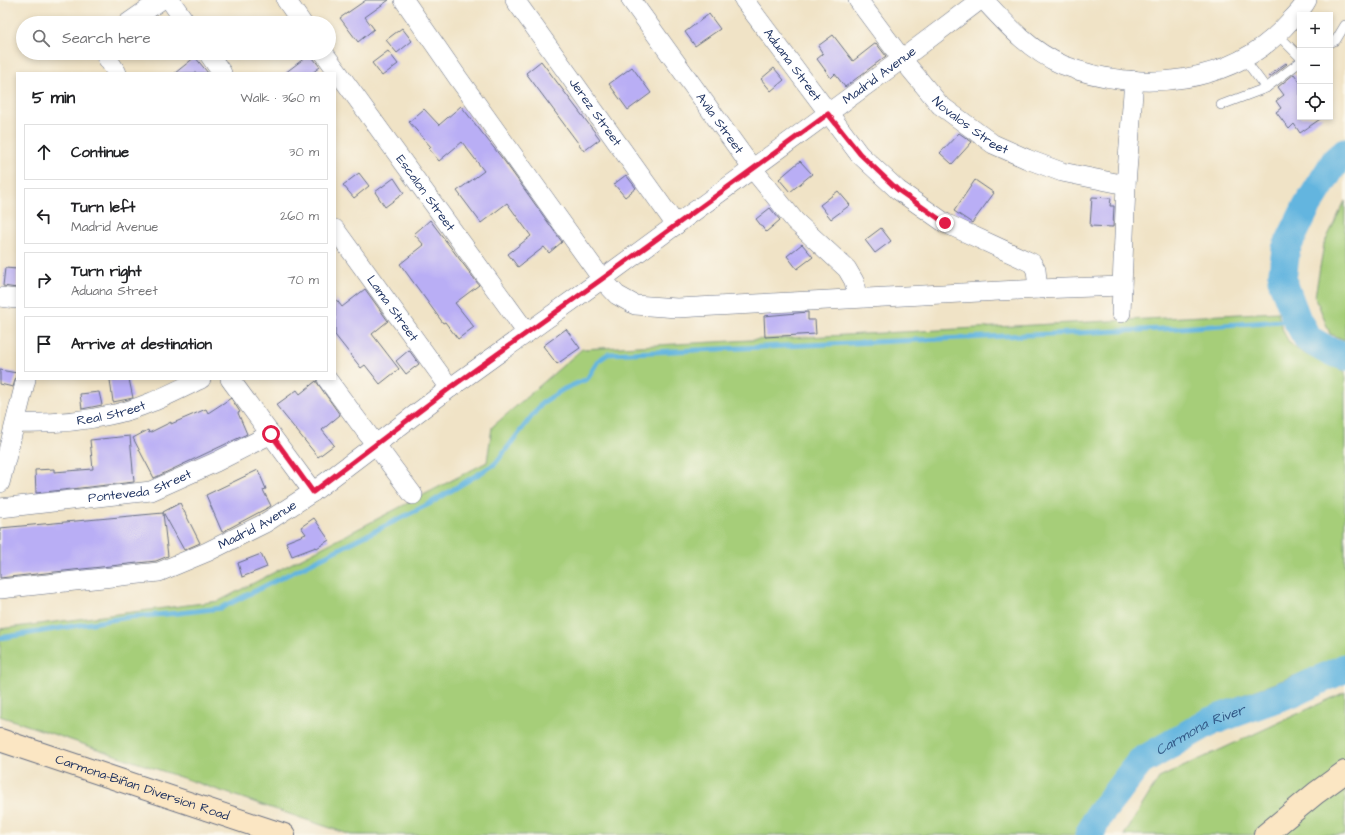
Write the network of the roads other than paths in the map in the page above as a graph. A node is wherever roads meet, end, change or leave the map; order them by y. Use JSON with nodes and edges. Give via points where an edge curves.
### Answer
{"nodes":[{"id":1,"x":161,"y":0,"type":"edge"},
{"id":2,"x":170,"y":0,"type":"edge"},
{"id":3,"x":286,"y":0,"type":"edge"},
{"id":4,"x":404,"y":0,"type":"edge"},
{"id":5,"x":515,"y":0,"type":"edge"},
{"id":6,"x":631,"y":0,"type":"edge"},
{"id":7,"x":744,"y":0,"type":"edge"},
{"id":8,"x":858,"y":0,"type":"edge"},
{"id":9,"x":980,"y":0,"type":"edge"},
{"id":10,"x":984,"y":0,"type":"edge"},
{"id":11,"x":1307,"y":0,"type":"edge"},
{"id":12,"x":138,"y":16,"type":"edge"},
{"id":13,"x":181,"y":16,"type":"edge"},
{"id":14,"x":297,"y":16,"type":"edge"},
{"id":15,"x":1345,"y":25,"type":"edge"},
{"id":16,"x":1278,"y":35,"type":"junction"},
{"id":17,"x":1333,"y":42,"type":"edge"},
{"id":18,"x":1297,"y":54,"type":"edge"},
{"id":19,"x":109,"y":60,"type":"edge"},
{"id":20,"x":213,"y":60,"type":"edge"},
{"id":21,"x":329,"y":60,"type":"edge"},
{"id":22,"x":902,"y":60,"type":"junction"},
{"id":23,"x":1245,"y":60,"type":"junction"},
{"id":24,"x":1297,"y":64,"type":"edge"},
{"id":25,"x":116,"y":72,"type":"edge"},
{"id":26,"x":221,"y":72,"type":"edge"},
{"id":27,"x":1134,"y":80,"type":"junction"},
{"id":28,"x":1266,"y":88,"type":"junction"},
{"id":29,"x":1221,"y":105,"type":"dead end"},
{"id":30,"x":828,"y":114,"type":"junction"},
{"id":31,"x":752,"y":168,"type":"junction"},
{"id":32,"x":1126,"y":185,"type":"junction"},
{"id":33,"x":676,"y":225,"type":"junction"},
{"id":34,"x":336,"y":230,"type":"edge"},
{"id":35,"x":602,"y":279,"type":"junction"},
{"id":36,"x":1122,"y":286,"type":"junction"},
{"id":37,"x":1038,"y":288,"type":"junction"},
{"id":38,"x":0,"y":297,"type":"edge"},
{"id":39,"x":857,"y":297,"type":"junction"},
{"id":40,"x":16,"y":299,"type":"edge"},
{"id":41,"x":1121,"y":313,"type":"dead end"},
{"id":42,"x":527,"y":333,"type":"junction"},
{"id":43,"x":26,"y":380,"type":"edge"},
{"id":44,"x":199,"y":380,"type":"edge"},
{"id":45,"x":231,"y":380,"type":"edge"},
{"id":46,"x":328,"y":380,"type":"edge"},
{"id":47,"x":450,"y":388,"type":"junction"},
{"id":48,"x":16,"y":423,"type":"junction"},
{"id":49,"x":271,"y":434,"type":"junction"},
{"id":50,"x":376,"y":445,"type":"junction"},
{"id":51,"x":0,"y":483,"type":"edge"},
{"id":52,"x":313,"y":492,"type":"junction"},
{"id":53,"x":413,"y":495,"type":"dead end"},
{"id":54,"x":0,"y":508,"type":"edge"},
{"id":55,"x":0,"y":589,"type":"edge"},
{"id":56,"x":0,"y":740,"type":"edge"},
{"id":57,"x":1345,"y":772,"type":"edge"},
{"id":58,"x":284,"y":835,"type":"edge"},
{"id":59,"x":1265,"y":835,"type":"edge"}],
"edges":[{"from":1,"to":12,"type":"street"},
{"from":2,"to":13,"type":"street"},
{"from":3,"to":14,"type":"street"},
{"from":4,"to":35,"type":"street"},
{"from":5,"to":33,"type":"street","name":"Jerez Street"},
{"from":6,"to":31,"type":"street","name":"Avila Street"},
{"from":7,"to":30,"type":"street","name":"Aduana Street"},
{"from":8,"to":22,"type":"street","name":"Novalos Street"},
{"from":9,"to":22,"type":"street","name":"Madrid Avenue"},
{"from":10,"to":27,"type":"street","via":[[1020,39],[1062,64],[1101,77]]},
{"from":11,"to":16,"type":"street"},
{"from":15,"to":17,"type":"lane"},
{"from":16,"to":18,"type":"lane"},
{"from":16,"to":23,"type":"street"},
{"from":19,"to":25,"type":"street"},
{"from":20,"to":26,"type":"street"},
{"from":21,"to":42,"type":"street","name":"Escalon Street"},
{"from":22,"to":30,"type":"street","name":"Madrid Avenue"},
{"from":22,"to":32,"type":"street","name":"Novalos Street","via":[[940,105],[993,144],[1027,160],[1062,172]]},
{"from":23,"to":27,"type":"street","via":[[1188,79]]},
{"from":23,"to":28,"type":"lane"},
{"from":24,"to":28,"type":"lane"},
{"from":27,"to":32,"type":"street"},
{"from":28,"to":29,"type":"lane"},
{"from":30,"to":31,"type":"street","name":"Madrid Avenue"},
{"from":30,"to":37,"type":"street","name":"Aduana Street","via":[[860,154],[898,190],[945,223],[1032,263],[1036,270]]},
{"from":31,"to":33,"type":"street","name":"Madrid Avenue"},
{"from":31,"to":39,"type":"street","name":"Avila Street","via":[[795,221],[846,269],[854,281]]},
{"from":32,"to":36,"type":"street"},
{"from":33,"to":35,"type":"street","name":"Madrid Avenue"},
{"from":34,"to":47,"type":"street","name":"Lama Street"},
{"from":35,"to":39,"type":"street","via":[[617,295],[635,305],[677,308]]},
{"from":35,"to":42,"type":"street","name":"Madrid Avenue"},
{"from":36,"to":37,"type":"street"},
{"from":36,"to":41,"type":"street"},
{"from":37,"to":39,"type":"street"},
{"from":38,"to":40,"type":"street"},
{"from":42,"to":47,"type":"street","name":"Madrid Avenue"},
{"from":43,"to":48,"type":"street"},
{"from":44,"to":48,"type":"street","name":"Real Street","via":[[158,400],[111,415],[46,424]]},
{"from":45,"to":49,"type":"street"},
{"from":46,"to":50,"type":"street"},
{"from":47,"to":50,"type":"street","name":"Madrid Avenue"},
{"from":48,"to":51,"type":"street"},
{"from":49,"to":52,"type":"street"},
{"from":49,"to":54,"type":"street","name":"Ponteveda Street","via":[[151,491]]},
{"from":50,"to":52,"type":"street","name":"Madrid Avenue"},
{"from":50,"to":53,"type":"street"},
{"from":52,"to":55,"type":"street","name":"Madrid Avenue","via":[[265,523],[159,572]]},
{"from":56,"to":58,"type":"main road","name":"Carmona-Biñan Diversion Road"},
{"from":57,"to":59,"type":"main road"}]}
